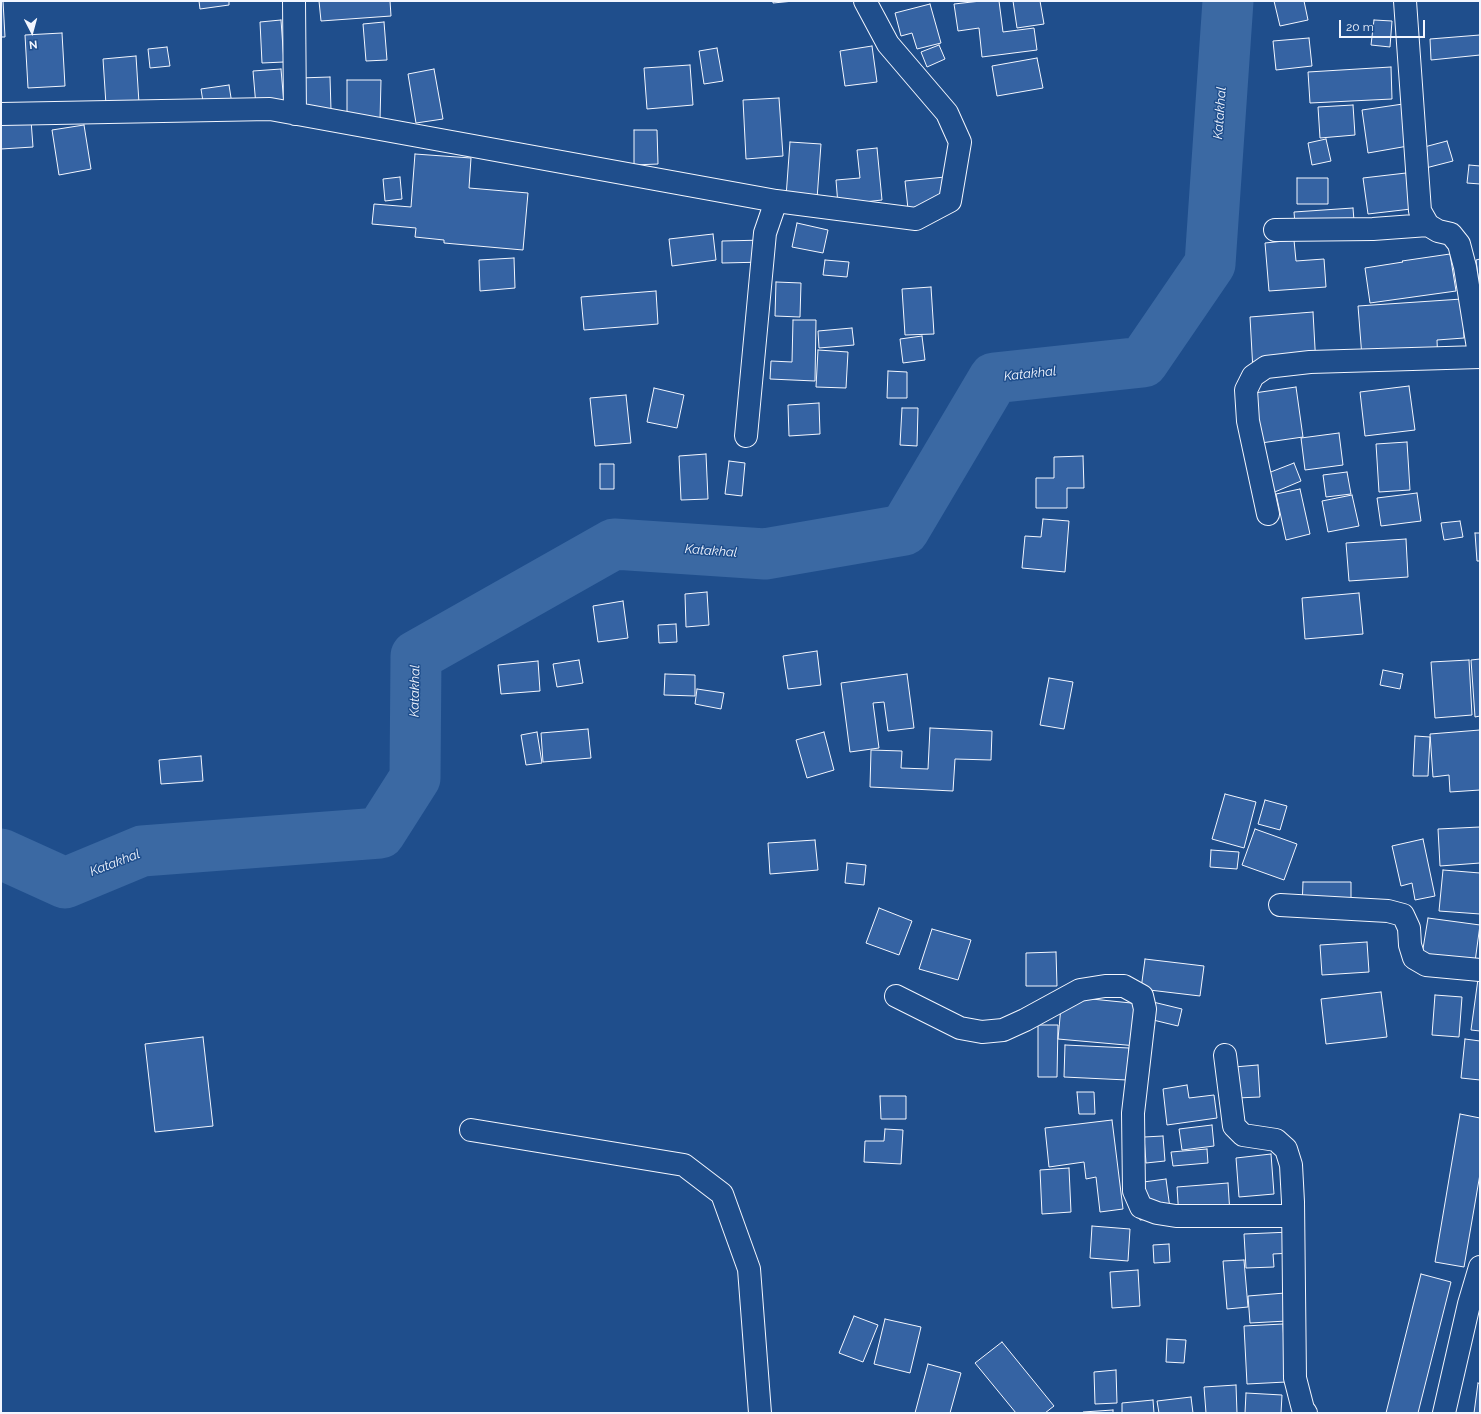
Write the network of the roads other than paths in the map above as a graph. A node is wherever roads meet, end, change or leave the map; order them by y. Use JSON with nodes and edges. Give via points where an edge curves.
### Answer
{"nodes":[{"id":1,"x":294,"y":1,"type":"edge"},
{"id":2,"x":865,"y":1,"type":"edge"},
{"id":3,"x":1406,"y":1,"type":"edge"},
{"id":4,"x":1,"y":114,"type":"edge"},
{"id":5,"x":295,"y":114,"type":"junction"},
{"id":6,"x":776,"y":201,"type":"junction"},
{"id":7,"x":1428,"y":226,"type":"junction"},
{"id":8,"x":1275,"y":230,"type":"dead end"},
{"id":9,"x":1480,"y":350,"type":"edge"},
{"id":10,"x":1480,"y":357,"type":"edge"},
{"id":11,"x":746,"y":436,"type":"dead end"},
{"id":12,"x":1268,"y":514,"type":"dead end"},
{"id":13,"x":1280,"y":905,"type":"dead end"},
{"id":14,"x":1480,"y":970,"type":"edge"},
{"id":15,"x":896,"y":996,"type":"dead end"},
{"id":16,"x":1225,"y":1055,"type":"dead end"},
{"id":17,"x":471,"y":1130,"type":"dead end"},
{"id":18,"x":1293,"y":1216,"type":"junction"},
{"id":19,"x":1480,"y":1267,"type":"edge"},
{"id":20,"x":760,"y":1413,"type":"edge"},
{"id":21,"x":1306,"y":1413,"type":"edge"},
{"id":22,"x":1444,"y":1413,"type":"edge"}],
"edges":[{"from":1,"to":5,"type":"street"},
{"from":2,"to":6,"type":"street","via":[[888,44],[947,113],[960,142],[950,201],[916,219]]},
{"from":3,"to":7,"type":"street","via":[[1420,210]]},
{"from":4,"to":5,"type":"street","via":[[270,109]]},
{"from":5,"to":6,"type":"street"},
{"from":6,"to":11,"type":"street","via":[[765,233]]},
{"from":7,"to":8,"type":"street"},
{"from":7,"to":9,"type":"street","via":[[1451,234],[1459,244]]},
{"from":10,"to":12,"type":"street","via":[[1310,362],[1266,367],[1253,376],[1246,390],[1248,421]]},
{"from":13,"to":14,"type":"street","via":[[1388,911],[1403,915],[1414,958],[1426,965]]},
{"from":15,"to":18,"type":"street","via":[[960,1028],[982,1032],[1003,1030],[1080,990],[1124,986],[1142,996],[1146,1009],[1133,1113],[1134,1191],[1141,1206],[1157,1213],[1176,1216]]},
{"from":16,"to":18,"type":"street","via":[[1234,1126],[1243,1135],[1276,1140],[1286,1149],[1291,1165]]},
{"from":17,"to":20,"type":"street","via":[[684,1165],[722,1194],[749,1269]]},
{"from":18,"to":21,"type":"street","via":[[1295,1378]]},
{"from":19,"to":22,"type":"street"}]}
